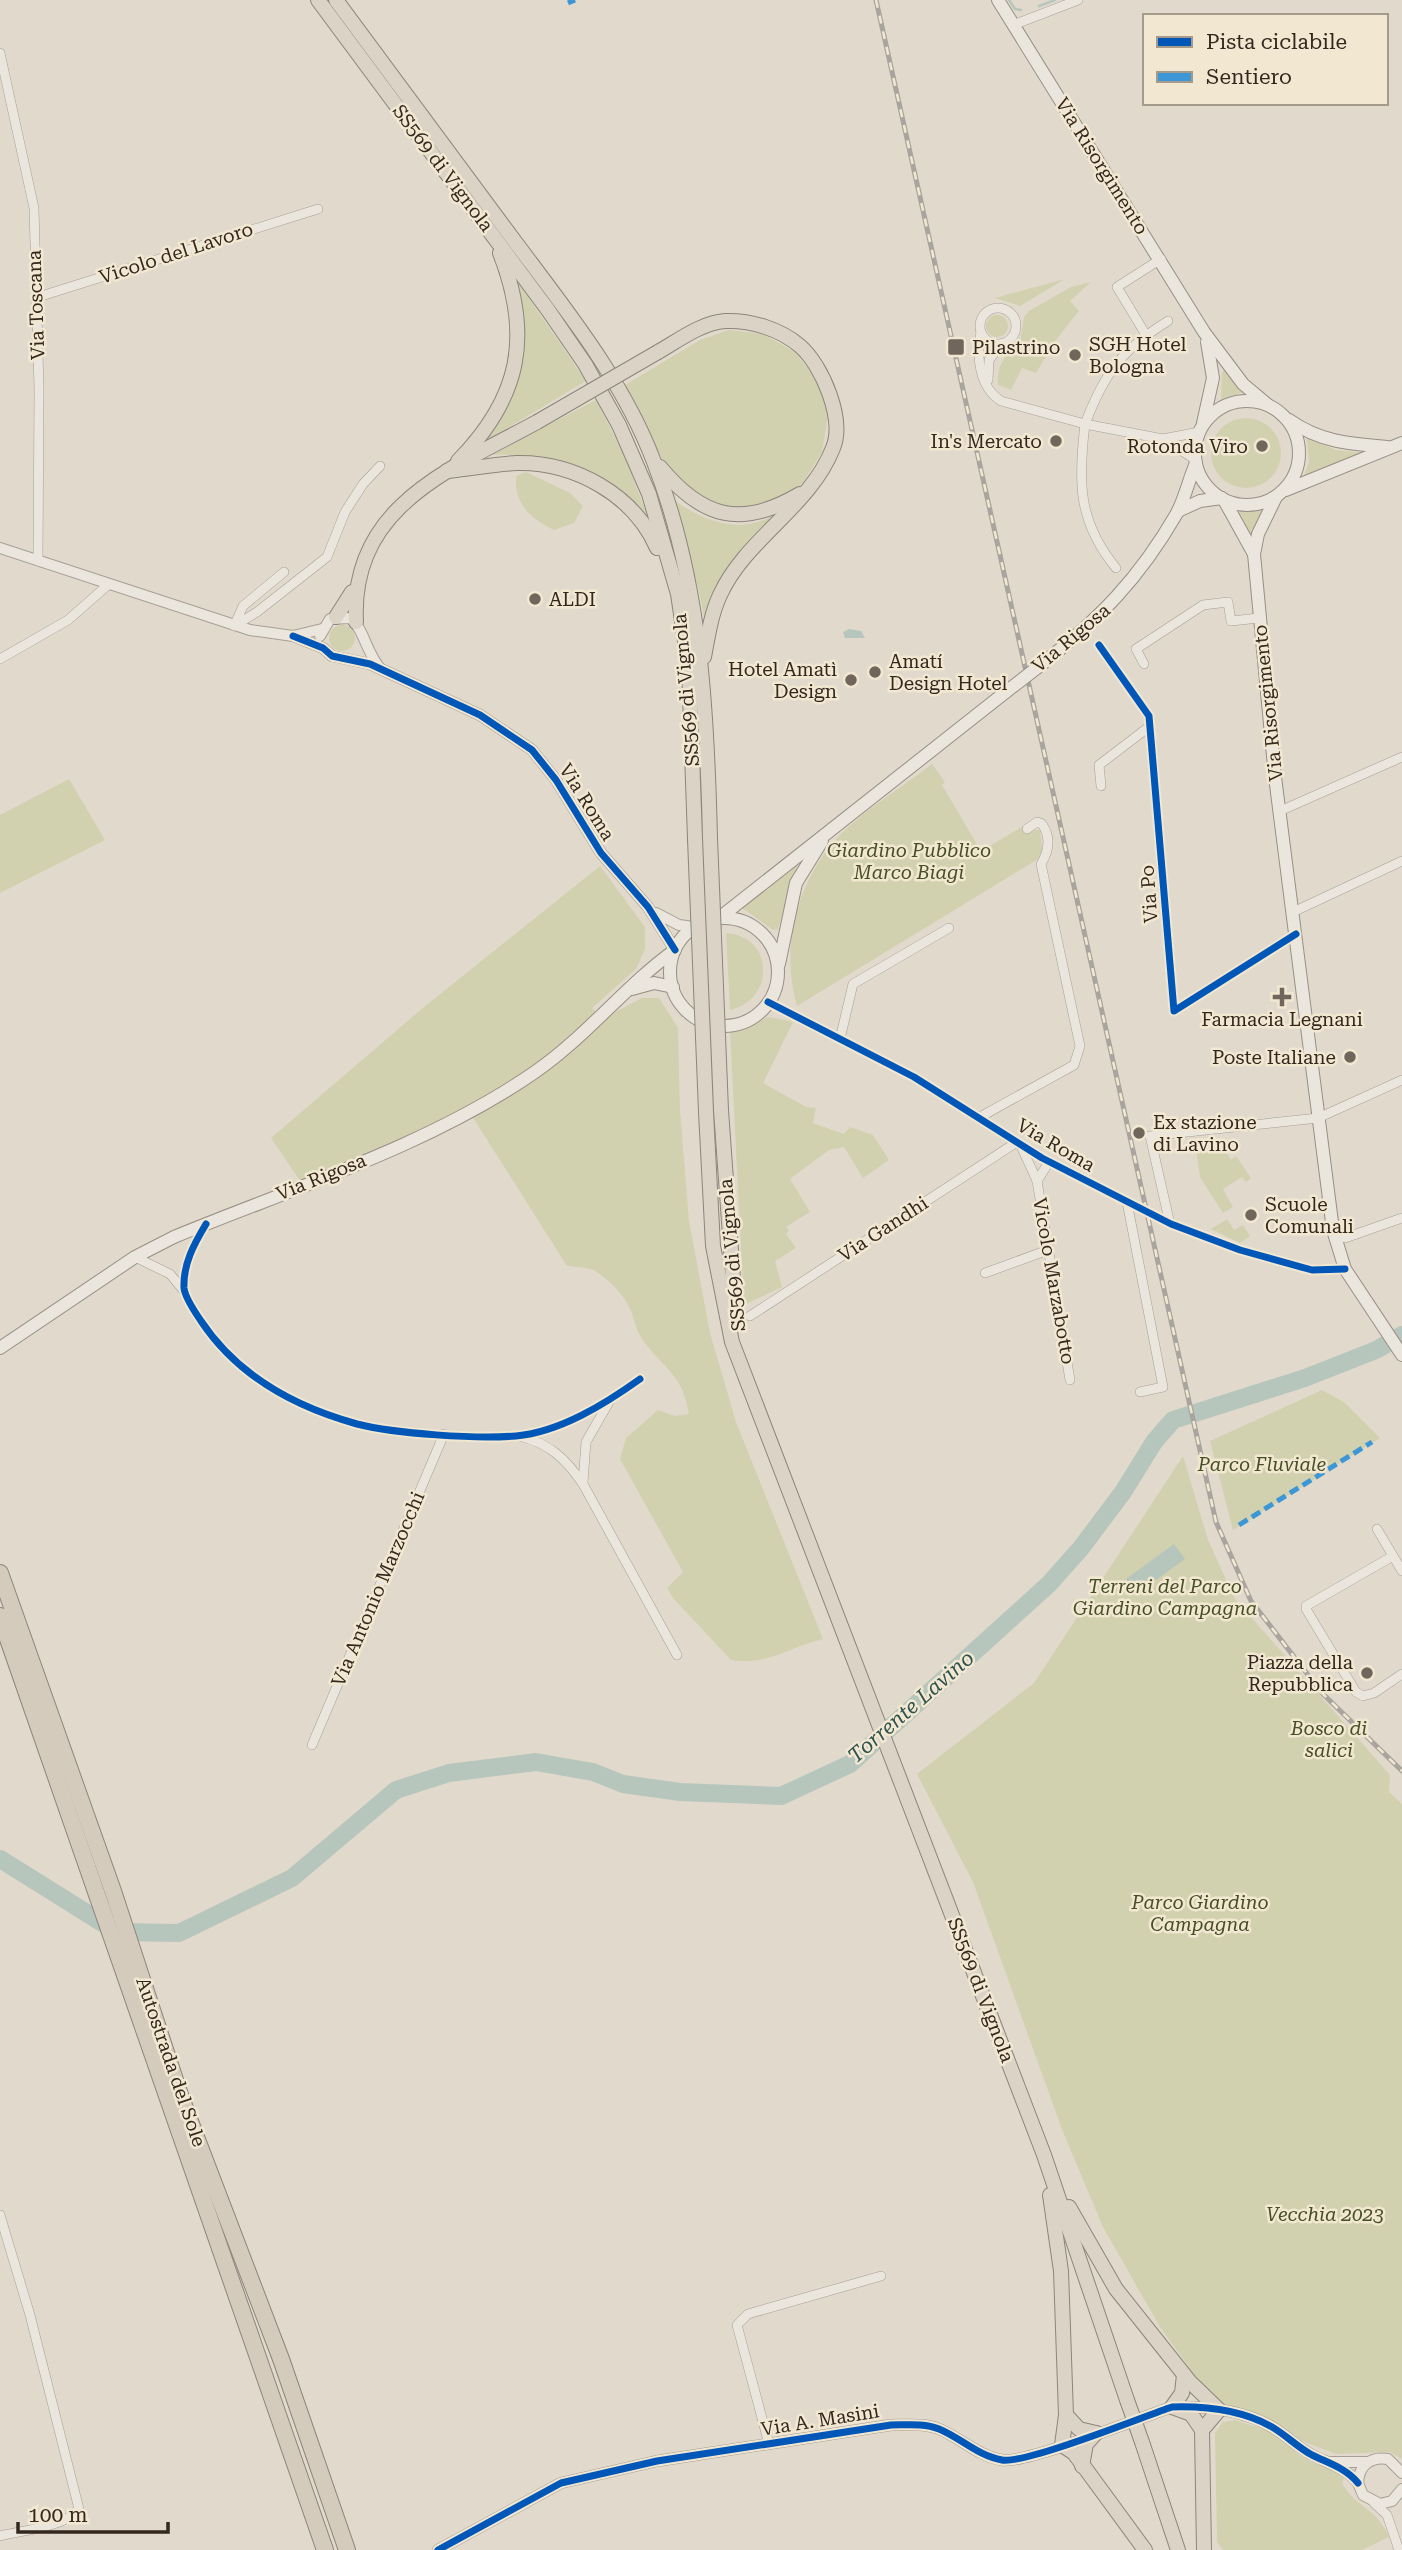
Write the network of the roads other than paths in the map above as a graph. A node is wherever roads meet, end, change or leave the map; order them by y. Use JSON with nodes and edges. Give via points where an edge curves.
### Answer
{"nodes":[{"id":1,"x":317,"y":0,"type":"edge"},
{"id":2,"x":337,"y":0,"type":"edge"},
{"id":3,"x":998,"y":0,"type":"edge"},
{"id":4,"x":1078,"y":0,"type":"edge"},
{"id":5,"x":1013,"y":25,"type":"junction"},
{"id":6,"x":0,"y":53,"type":"edge"},
{"id":7,"x":318,"y":209,"type":"dead end"},
{"id":8,"x":493,"y":236,"type":"junction"},
{"id":9,"x":1161,"y":259,"type":"junction"},
{"id":10,"x":34,"y":298,"type":"junction"},
{"id":11,"x":1168,"y":321,"type":"dead end"},
{"id":12,"x":981,"y":332,"type":"junction"},
{"id":13,"x":1204,"y":332,"type":"junction"},
{"id":14,"x":1146,"y":334,"type":"junction"},
{"id":15,"x":1001,"y":344,"type":"junction"},
{"id":16,"x":988,"y":389,"type":"junction"},
{"id":17,"x":1268,"y":405,"type":"junction"},
{"id":18,"x":1284,"y":416,"type":"junction"},
{"id":19,"x":1085,"y":424,"type":"junction"},
{"id":20,"x":1200,"y":431,"type":"junction"},
{"id":21,"x":1163,"y":439,"type":"junction"},
{"id":22,"x":1396,"y":445,"type":"edge"},
{"id":23,"x":654,"y":460,"type":"junction"},
{"id":24,"x":1196,"y":461,"type":"junction"},
{"id":25,"x":380,"y":466,"type":"dead end"},
{"id":26,"x":447,"y":471,"type":"junction"},
{"id":27,"x":807,"y":490,"type":"junction"},
{"id":28,"x":1279,"y":494,"type":"junction"},
{"id":29,"x":1223,"y":499,"type":"junction"},
{"id":30,"x":1178,"y":511,"type":"junction"},
{"id":31,"x":0,"y":548,"type":"edge"},
{"id":32,"x":1254,"y":554,"type":"junction"},
{"id":33,"x":38,"y":561,"type":"junction"},
{"id":34,"x":1116,"y":568,"type":"dead end"},
{"id":35,"x":284,"y":572,"type":"dead end"},
{"id":36,"x":109,"y":584,"type":"junction"},
{"id":37,"x":356,"y":584,"type":"junction"},
{"id":38,"x":678,"y":594,"type":"junction"},
{"id":39,"x":336,"y":617,"type":"junction"},
{"id":40,"x":1259,"y":618,"type":"junction"},
{"id":41,"x":355,"y":622,"type":"junction"},
{"id":42,"x":234,"y":625,"type":"junction"},
{"id":43,"x":322,"y":629,"type":"junction"},
{"id":44,"x":293,"y":636,"type":"junction"},
{"id":45,"x":362,"y":640,"type":"junction"},
{"id":46,"x":1099,"y":645,"type":"dead end"},
{"id":47,"x":323,"y":648,"type":"junction"},
{"id":48,"x":344,"y":658,"type":"junction"},
{"id":49,"x":0,"y":659,"type":"edge"},
{"id":50,"x":1144,"y":664,"type":"dead end"},
{"id":51,"x":381,"y":669,"type":"junction"},
{"id":52,"x":702,"y":669,"type":"junction"},
{"id":53,"x":1150,"y":726,"type":"junction"},
{"id":54,"x":1402,"y":757,"type":"edge"},
{"id":55,"x":1101,"y":786,"type":"dead end"},
{"id":56,"x":1280,"y":811,"type":"junction"},
{"id":57,"x":841,"y":819,"type":"junction"},
{"id":58,"x":1027,"y":829,"type":"dead end"},
{"id":59,"x":703,"y":838,"type":"junction"},
{"id":60,"x":1402,"y":861,"type":"edge"},
{"id":61,"x":648,"y":907,"type":"junction"},
{"id":62,"x":1293,"y":912,"type":"junction"},
{"id":63,"x":718,"y":919,"type":"junction"},
{"id":64,"x":694,"y":927,"type":"junction"},
{"id":65,"x":949,"y":928,"type":"dead end"},
{"id":66,"x":1296,"y":934,"type":"junction"},
{"id":67,"x":675,"y":950,"type":"junction"},
{"id":68,"x":778,"y":971,"type":"junction"},
{"id":69,"x":673,"y":987,"type":"junction"},
{"id":70,"x":630,"y":990,"type":"junction"},
{"id":71,"x":768,"y":1002,"type":"junction"},
{"id":72,"x":840,"y":1039,"type":"junction"},
{"id":73,"x":1402,"y":1080,"type":"edge"},
{"id":74,"x":980,"y":1118,"type":"junction"},
{"id":75,"x":1318,"y":1118,"type":"junction"},
{"id":76,"x":1018,"y":1143,"type":"junction"},
{"id":77,"x":1049,"y":1162,"type":"junction"},
{"id":78,"x":1037,"y":1181,"type":"junction"},
{"id":79,"x":1162,"y":1196,"type":"junction"},
{"id":80,"x":1127,"y":1202,"type":"junction"},
{"id":81,"x":1150,"y":1212,"type":"junction"},
{"id":82,"x":1402,"y":1218,"type":"edge"},
{"id":83,"x":206,"y":1224,"type":"junction"},
{"id":84,"x":1171,"y":1224,"type":"junction"},
{"id":85,"x":1345,"y":1238,"type":"dead end"},
{"id":86,"x":1048,"y":1250,"type":"junction"},
{"id":87,"x":135,"y":1257,"type":"junction"},
{"id":88,"x":1345,"y":1269,"type":"junction"},
{"id":89,"x":985,"y":1273,"type":"dead end"},
{"id":90,"x":184,"y":1292,"type":"junction"},
{"id":91,"x":750,"y":1316,"type":"dead end"},
{"id":92,"x":0,"y":1348,"type":"edge"},
{"id":93,"x":1402,"y":1355,"type":"edge"},
{"id":94,"x":640,"y":1380,"type":"dead end"},
{"id":95,"x":1070,"y":1380,"type":"dead end"},
{"id":96,"x":1140,"y":1392,"type":"dead end"},
{"id":97,"x":608,"y":1402,"type":"junction"},
{"id":98,"x":444,"y":1434,"type":"junction"},
{"id":99,"x":517,"y":1436,"type":"junction"},
{"id":100,"x":583,"y":1484,"type":"junction"},
{"id":101,"x":1377,"y":1529,"type":"dead end"},
{"id":102,"x":1393,"y":1556,"type":"junction"},
{"id":103,"x":1402,"y":1572,"type":"edge"},
{"id":104,"x":0,"y":1573,"type":"edge"},
{"id":105,"x":0,"y":1616,"type":"edge"},
{"id":106,"x":677,"y":1655,"type":"dead end"},
{"id":107,"x":1402,"y":1674,"type":"edge"},
{"id":108,"x":312,"y":1745,"type":"dead end"},
{"id":109,"x":1044,"y":2155,"type":"junction"},
{"id":110,"x":0,"y":2216,"type":"edge"},
{"id":111,"x":881,"y":2276,"type":"dead end"},
{"id":112,"x":1184,"y":2375,"type":"junction"},
{"id":113,"x":1172,"y":2407,"type":"junction"},
{"id":114,"x":1219,"y":2410,"type":"junction"},
{"id":115,"x":1066,"y":2415,"type":"junction"},
{"id":116,"x":1202,"y":2430,"type":"junction"},
{"id":117,"x":1096,"y":2433,"type":"junction"},
{"id":118,"x":769,"y":2444,"type":"junction"},
{"id":119,"x":1062,"y":2445,"type":"junction"},
{"id":120,"x":1327,"y":2462,"type":"junction"},
{"id":121,"x":1368,"y":2462,"type":"junction"},
{"id":122,"x":1398,"y":2464,"type":"edge"},
{"id":123,"x":1082,"y":2466,"type":"junction"},
{"id":124,"x":1402,"y":2473,"type":"edge"},
{"id":125,"x":1358,"y":2483,"type":"junction"},
{"id":126,"x":1399,"y":2493,"type":"edge"},
{"id":127,"x":1374,"y":2503,"type":"junction"},
{"id":128,"x":1393,"y":2529,"type":"junction"},
{"id":129,"x":0,"y":2536,"type":"edge"},
{"id":130,"x":325,"y":2550,"type":"edge"},
{"id":131,"x":347,"y":2550,"type":"edge"},
{"id":132,"x":438,"y":2550,"type":"edge"},
{"id":133,"x":1145,"y":2550,"type":"edge"},
{"id":134,"x":1178,"y":2550,"type":"edge"},
{"id":135,"x":1204,"y":2550,"type":"edge"},
{"id":136,"x":1399,"y":2550,"type":"edge"}],
"edges":[{"from":1,"to":8,"type":"highway","name":"SS569 di Vignola"},
{"from":2,"to":23,"type":"highway","name":"SS569 di Vignola","via":[[582,332]]},
{"from":3,"to":5,"type":"main road","name":"Via Risorgimento"},
{"from":4,"to":5,"type":"street"},
{"from":5,"to":9,"type":"main road","name":"Via Risorgimento"},
{"from":6,"to":10,"type":"street","name":"Via Toscana","via":[[34,208]]},
{"from":7,"to":10,"type":"street","name":"Vicolo del Lavoro"},
{"from":8,"to":26,"type":"highway","via":[[514,295],[519,345],[505,400]]},
{"from":8,"to":38,"type":"highway","name":"SS569 di Vignola","via":[[585,364],[620,425],[649,494]]},
{"from":9,"to":13,"type":"main road","name":"Via Risorgimento"},
{"from":9,"to":14,"type":"street","via":[[1117,287]]},
{"from":10,"to":33,"type":"street","name":"Via Toscana","via":[[39,388]]},
{"from":11,"to":14,"type":"street"},
{"from":12,"to":15,"type":"street","via":[[989,342]]},
{"from":12,"to":15,"type":"street","via":[[980,321],[986,312],[996,307],[1006,310],[1016,328]]},
{"from":12,"to":16,"type":"street","via":[[979,358]]},
{"from":13,"to":17,"type":"main road","name":"Via Risorgimento","via":[[1243,384]]},
{"from":13,"to":20,"type":"main road","name":"Via Risorgimento","via":[[1213,378]]},
{"from":14,"to":19,"type":"street","via":[[1100,384]]},
{"from":15,"to":16,"type":"street","via":[[989,360]]},
{"from":16,"to":19,"type":"street","via":[[1001,401]]},
{"from":17,"to":18,"type":"main road"},
{"from":17,"to":20,"type":"main road","via":[[1253,401],[1229,404],[1209,417]]},
{"from":18,"to":22,"type":"main road","via":[[1307,433],[1336,443]]},
{"from":18,"to":28,"type":"main road","via":[[1295,433],[1299,454],[1294,474]]},
{"from":19,"to":21,"type":"street"},
{"from":19,"to":34,"type":"street","via":[[1080,465],[1084,505],[1096,544]]},
{"from":20,"to":21,"type":"street"},
{"from":20,"to":24,"type":"main road"},
{"from":21,"to":24,"type":"street"},
{"from":22,"to":28,"type":"main road"},
{"from":23,"to":27,"type":"highway","via":[[676,487],[703,508],[721,512],[743,516],[783,504]]},
{"from":23,"to":52,"type":"highway","name":"SS569 di Vignola","via":[[688,575]]},
{"from":24,"to":29,"type":"main road","via":[[1206,484]]},
{"from":24,"to":30,"type":"main road","name":"Via Rigosa"},
{"from":25,"to":42,"type":"street","via":[[345,512],[327,557]]},
{"from":26,"to":27,"type":"highway","bridge":true,"via":[[695,330],[725,321],[764,325],[800,346],[828,385],[835,444]]},
{"from":26,"to":37,"type":"highway","via":[[415,492],[387,520],[366,555]]},
{"from":26,"to":38,"type":"highway","via":[[518,463],[553,467],[595,482],[630,506],[651,533]]},
{"from":27,"to":52,"type":"highway","via":[[738,565],[720,595]]},
{"from":28,"to":29,"type":"main road","via":[[1255,505]]},
{"from":28,"to":32,"type":"main road","name":"Via Risorgimento","via":[[1258,534]]},
{"from":29,"to":30,"type":"main road","via":[[1200,501]]},
{"from":29,"to":32,"type":"main road","name":"Via Risorgimento"},
{"from":30,"to":57,"type":"main road","name":"Via Rigosa","bridge":true,"via":[[1116,600],[1092,624]]},
{"from":31,"to":33,"type":"street","name":"Via Roma"},
{"from":32,"to":40,"type":"main road","name":"Via Risorgimento"},
{"from":33,"to":36,"type":"street","name":"Via Roma"},
{"from":35,"to":42,"type":"street","via":[[243,606]]},
{"from":36,"to":42,"type":"street","name":"Via Roma"},
{"from":36,"to":49,"type":"street","via":[[68,620]]},
{"from":37,"to":39,"type":"highway"},
{"from":37,"to":41,"type":"highway"},
{"from":38,"to":59,"type":"highway","name":"SS569 di Vignola","via":[[689,667]]},
{"from":39,"to":41,"type":"street"},
{"from":39,"to":43,"type":"street","name":"Via Roma"},
{"from":40,"to":50,"type":"street","via":[[1231,621],[1228,602],[1203,605],[1136,649]]},
{"from":40,"to":56,"type":"main road","name":"Via Risorgimento"},
{"from":41,"to":45,"type":"street"},
{"from":42,"to":44,"type":"street","name":"Via Roma"},
{"from":43,"to":44,"type":"street","name":"Via Roma"},
{"from":43,"to":47,"type":"street"},
{"from":44,"to":47,"type":"street","name":"Via Roma"},
{"from":45,"to":48,"type":"street","via":[[356,652]]},
{"from":45,"to":51,"type":"street"},
{"from":46,"to":53,"type":"street","name":"Via Po","via":[[1149,716]]},
{"from":47,"to":48,"type":"street","name":"Via Roma"},
{"from":48,"to":51,"type":"street","name":"Via Roma"},
{"from":51,"to":61,"type":"street","name":"Via Roma","via":[[489,719],[532,750],[601,853]]},
{"from":52,"to":59,"type":"highway","name":"SS569 di Vignola"},
{"from":53,"to":55,"type":"street","via":[[1099,765]]},
{"from":53,"to":66,"type":"street","name":"Via Po","via":[[1174,1012]]},
{"from":54,"to":56,"type":"street","name":"Via Risorgimento"},
{"from":56,"to":62,"type":"main road","name":"Via Risorgimento"},
{"from":57,"to":63,"type":"main road","name":"Via Rigosa"},
{"from":57,"to":68,"type":"main road","name":"Via Rigosa","via":[[813,852],[796,883]]},
{"from":58,"to":74,"type":"street","name":"Via Roma","via":[[1037,822],[1046,833],[1048,848],[1041,864],[1080,1046],[1074,1065]]},
{"from":59,"to":109,"type":"highway","name":"SS569 di Vignola","bridge":true,"via":[[713,1111],[737,1329],[769,1436]]},
{"from":60,"to":62,"type":"street"},
{"from":61,"to":64,"type":"street","name":"Via Roma","via":[[666,920]]},
{"from":61,"to":67,"type":"street","name":"Via Roma"},
{"from":62,"to":66,"type":"main road","name":"Via Risorgimento"},
{"from":63,"to":64,"type":"main road"},
{"from":63,"to":68,"type":"main road","via":[[741,921],[762,934]]},
{"from":64,"to":67,"type":"main road"},
{"from":65,"to":72,"type":"street","via":[[853,984]]},
{"from":66,"to":75,"type":"main road","name":"Via Risorgimento"},
{"from":67,"to":69,"type":"main road"},
{"from":67,"to":70,"type":"main road","name":"Via Rigosa"},
{"from":68,"to":71,"type":"main road"},
{"from":69,"to":70,"type":"main road","via":[[654,983]]},
{"from":69,"to":71,"type":"main road","via":[[688,1012],[718,1025],[748,1020]]},
{"from":70,"to":83,"type":"main road","name":"Via Rigosa","via":[[538,1071],[484,1105],[430,1132]]},
{"from":71,"to":72,"type":"street","name":"Via Roma"},
{"from":72,"to":74,"type":"street","name":"Via Roma"},
{"from":73,"to":75,"type":"street"},
{"from":74,"to":76,"type":"street","name":"Via Roma"},
{"from":75,"to":79,"type":"street","via":[[1150,1136]]},
{"from":75,"to":88,"type":"main road","name":"Via Risorgimento","via":[[1333,1230]]},
{"from":76,"to":77,"type":"street","name":"Via Roma"},
{"from":76,"to":78,"type":"street","name":"Vicolo Marzabotto"},
{"from":76,"to":91,"type":"street","name":"Via Gandhi"},
{"from":77,"to":78,"type":"street","name":"Vicolo Marzabotto"},
{"from":77,"to":80,"type":"street","name":"Via Roma"},
{"from":78,"to":86,"type":"street","name":"Vicolo Marzabotto"},
{"from":79,"to":81,"type":"street"},
{"from":79,"to":84,"type":"street"},
{"from":80,"to":81,"type":"street","name":"Via Roma"},
{"from":80,"to":96,"type":"street","via":[[1163,1387]]},
{"from":81,"to":84,"type":"street","name":"Via Roma"},
{"from":82,"to":85,"type":"street"},
{"from":83,"to":87,"type":"main road","name":"Via Rigosa"},
{"from":83,"to":90,"type":"street","via":[[184,1271]]},
{"from":84,"to":88,"type":"street","name":"Via Roma","via":[[1312,1270]]},
{"from":86,"to":89,"type":"street"},
{"from":86,"to":95,"type":"street","name":"Vicolo Marzabotto"},
{"from":87,"to":90,"type":"street","via":[[170,1275]]},
{"from":87,"to":92,"type":"main road","name":"Via Rigosa"},
{"from":88,"to":93,"type":"main road","name":"Via Risorgimento"},
{"from":90,"to":98,"type":"street","via":[[214,1340],[279,1393],[359,1424]]},
{"from":94,"to":97,"type":"street"},
{"from":97,"to":99,"type":"street","via":[[561,1424]]},
{"from":97,"to":100,"type":"street","via":[[586,1442]]},
{"from":98,"to":99,"type":"street"},
{"from":98,"to":108,"type":"street","name":"Via Antonio Marzocchi"},
{"from":99,"to":100,"type":"street","via":[[567,1460]]},
{"from":100,"to":106,"type":"street"},
{"from":101,"to":102,"type":"street"},
{"from":102,"to":103,"type":"street"},
{"from":102,"to":107,"type":"street","via":[[1306,1606],[1356,1692],[1363,1696],[1374,1693]]},
{"from":104,"to":131,"type":"highway","name":"Autostrada del Sole","via":[[180,2095],[281,2359]]},
{"from":105,"to":130,"type":"highway","name":"Autostrada del Sole"},
{"from":109,"to":112,"type":"highway","via":[[1076,2222],[1116,2289]]},
{"from":109,"to":115,"type":"highway","via":[[1061,2271]]},
{"from":109,"to":134,"type":"highway","name":"SS569 di Vignola","bridge":true},
{"from":110,"to":129,"type":"street","via":[[79,2509],[65,2519]]},
{"from":111,"to":118,"type":"street","via":[[740,2319],[737,2325]]},
{"from":112,"to":113,"type":"highway","via":[[1184,2388]]},
{"from":112,"to":114,"type":"highway"},
{"from":113,"to":114,"type":"street","name":"Via A. Masini"},
{"from":113,"to":116,"type":"highway","via":[[1191,2414]]},
{"from":113,"to":117,"type":"street","name":"Via A. Masini"},
{"from":114,"to":116,"type":"highway"},
{"from":114,"to":120,"type":"street","name":"Via A. Masini","via":[[1271,2427]]},
{"from":115,"to":117,"type":"highway","via":[[1079,2430]]},
{"from":115,"to":119,"type":"highway"},
{"from":116,"to":135,"type":"highway"},
{"from":117,"to":119,"type":"street","name":"Via A. Masini"},
{"from":117,"to":123,"type":"highway","via":[[1086,2444]]},
{"from":118,"to":119,"type":"street","name":"Via A. Masini","via":[[916,2425],[940,2429],[989,2457],[1006,2461]]},
{"from":118,"to":132,"type":"street","name":"Via A. Masini","via":[[622,2468],[561,2483]]},
{"from":119,"to":123,"type":"highway"},
{"from":120,"to":121,"type":"street","name":"Via A. Masini"},
{"from":120,"to":125,"type":"street","name":"Via A. Masini"},
{"from":121,"to":122,"type":"street","name":"Via A. Masini","via":[[1381,2458]]},
{"from":121,"to":125,"type":"street"},
{"from":122,"to":124,"type":"street","name":"Via A. Masini"},
{"from":123,"to":133,"type":"highway"},
{"from":125,"to":127,"type":"street","name":"Via A. Masini","via":[[1363,2495]]},
{"from":126,"to":127,"type":"street","via":[[1386,2503]]},
{"from":126,"to":128,"type":"street","via":[[1392,2511]]},
{"from":127,"to":128,"type":"street"},
{"from":128,"to":136,"type":"street"}]}
